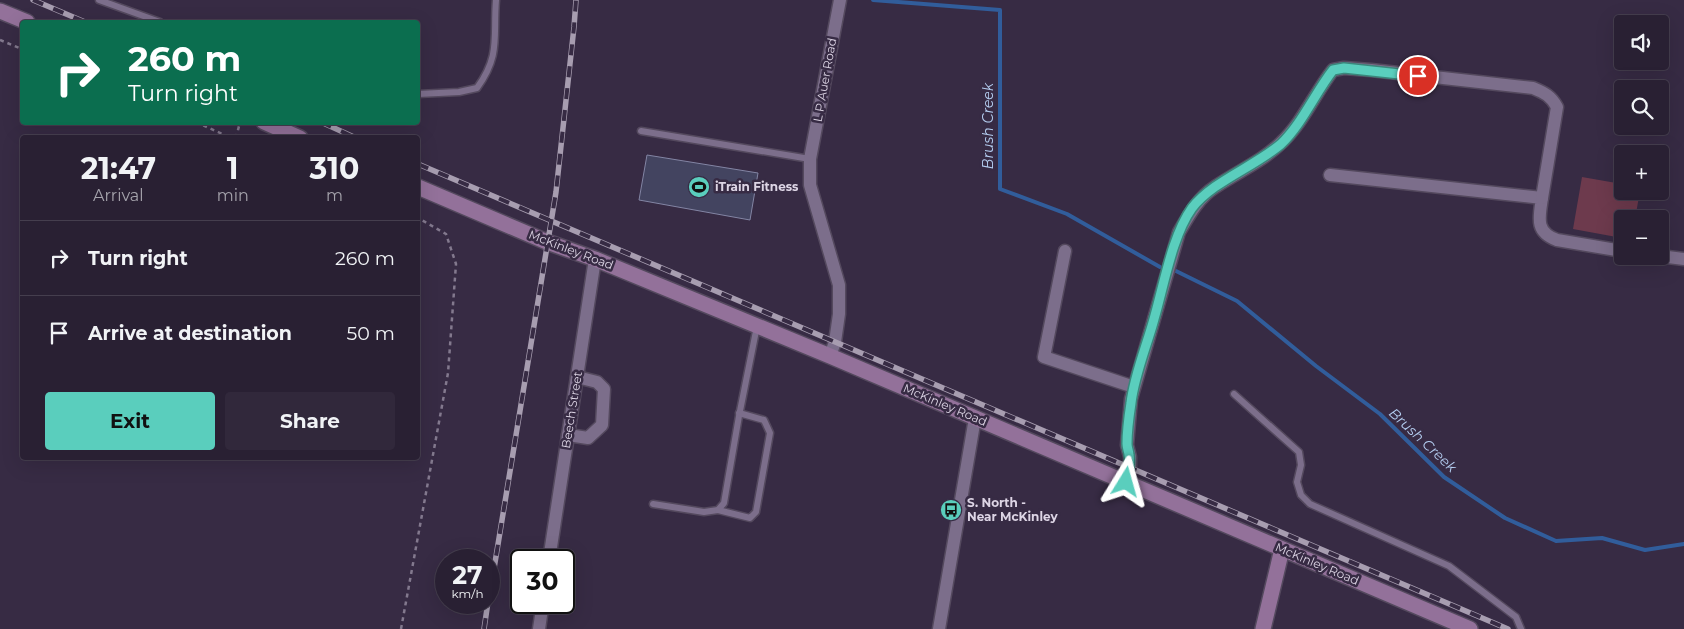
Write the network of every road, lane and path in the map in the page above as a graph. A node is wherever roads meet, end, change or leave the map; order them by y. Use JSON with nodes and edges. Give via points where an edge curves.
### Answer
{"nodes":[{"id":1,"x":99,"y":0,"type":"edge"},
{"id":2,"x":496,"y":0,"type":"edge"},
{"id":3,"x":840,"y":0,"type":"edge"},
{"id":4,"x":0,"y":11,"type":"edge"},
{"id":5,"x":22,"y":20,"type":"edge"},
{"id":6,"x":154,"y":20,"type":"edge"},
{"id":7,"x":0,"y":40,"type":"edge"},
{"id":8,"x":20,"y":48,"type":"edge"},
{"id":9,"x":420,"y":94,"type":"edge"},
{"id":10,"x":203,"y":125,"type":"edge"},
{"id":11,"x":271,"y":125,"type":"edge"},
{"id":12,"x":641,"y":130,"type":"dead end"},
{"id":13,"x":224,"y":135,"type":"edge"},
{"id":14,"x":293,"y":135,"type":"edge"},
{"id":15,"x":810,"y":159,"type":"junction"},
{"id":16,"x":1330,"y":175,"type":"dead end"},
{"id":17,"x":420,"y":188,"type":"edge"},
{"id":18,"x":1542,"y":198,"type":"junction"},
{"id":19,"x":420,"y":219,"type":"edge"},
{"id":20,"x":1614,"y":250,"type":"edge"},
{"id":21,"x":1065,"y":252,"type":"dead end"},
{"id":22,"x":1669,"y":257,"type":"edge"},
{"id":23,"x":595,"y":259,"type":"junction"},
{"id":24,"x":1684,"y":259,"type":"edge"},
{"id":25,"x":757,"y":326,"type":"junction"},
{"id":26,"x":830,"y":356,"type":"junction"},
{"id":27,"x":577,"y":377,"type":"junction"},
{"id":28,"x":1134,"y":387,"type":"junction"},
{"id":29,"x":1234,"y":394,"type":"dead end"},
{"id":30,"x":739,"y":413,"type":"junction"},
{"id":31,"x":975,"y":418,"type":"junction"},
{"id":32,"x":568,"y":435,"type":"junction"},
{"id":33,"x":1126,"y":482,"type":"junction"},
{"id":34,"x":653,"y":504,"type":"dead end"},
{"id":35,"x":718,"y":510,"type":"junction"},
{"id":36,"x":551,"y":549,"type":"edge"},
{"id":37,"x":1282,"y":549,"type":"junction"},
{"id":38,"x":541,"y":614,"type":"edge"},
{"id":39,"x":401,"y":629,"type":"edge"},
{"id":40,"x":539,"y":629,"type":"edge"},
{"id":41,"x":939,"y":629,"type":"edge"},
{"id":42,"x":1263,"y":629,"type":"edge"},
{"id":43,"x":1470,"y":629,"type":"edge"},
{"id":44,"x":1521,"y":629,"type":"edge"}],
"edges":[{"from":1,"to":6,"type":"lane"},
{"from":2,"to":9,"type":"lane","via":[[494,56],[488,74],[477,88]]},
{"from":3,"to":15,"type":"street","name":"L P Auer Road"},
{"from":4,"to":5,"type":"street"},
{"from":7,"to":8,"type":"path"},
{"from":10,"to":13,"type":"path"},
{"from":11,"to":14,"type":"street"},
{"from":12,"to":15,"type":"lane"},
{"from":15,"to":26,"type":"street","name":"L P Auer Road","via":[[810,185],[839,285],[839,314]]},
{"from":16,"to":18,"type":"street"},
{"from":17,"to":23,"type":"street","name":"McKinley Road"},
{"from":18,"to":20,"type":"street","via":[[1539,220],[1548,237]]},
{"from":18,"to":28,"type":"street","via":[[1557,107],[1545,93],[1533,88],[1371,70],[1333,70],[1283,142],[1213,188],[1193,208],[1174,247]]},
{"from":19,"to":39,"type":"path","via":[[446,234],[456,264],[448,373]]},
{"from":21,"to":28,"type":"street","via":[[1044,357]]},
{"from":22,"to":24,"type":"street"},
{"from":23,"to":25,"type":"street","name":"McKinley Road"},
{"from":23,"to":27,"type":"street","name":"Beech Street"},
{"from":25,"to":26,"type":"street","name":"McKinley Road"},
{"from":25,"to":30,"type":"lane"},
{"from":26,"to":31,"type":"street","name":"McKinley Road"},
{"from":27,"to":32,"type":"street","name":"Beech Street"},
{"from":27,"to":32,"type":"street","via":[[597,382],[604,388],[602,425],[588,438]]},
{"from":28,"to":33,"type":"street","via":[[1127,445],[1130,468]]},
{"from":29,"to":44,"type":"lane","via":[[1299,452],[1301,465],[1297,482],[1301,495],[1310,504],[1448,566],[1516,617]]},
{"from":30,"to":35,"type":"lane","via":[[724,503]]},
{"from":30,"to":35,"type":"lane","via":[[764,420],[770,432],[756,512],[750,518]]},
{"from":31,"to":33,"type":"street","name":"McKinley Road"},
{"from":31,"to":41,"type":"street"},
{"from":32,"to":36,"type":"street","name":"Beech Street"},
{"from":33,"to":37,"type":"street","name":"McKinley Road"},
{"from":34,"to":35,"type":"lane","via":[[704,512]]},
{"from":37,"to":42,"type":"street"},
{"from":37,"to":43,"type":"street","name":"McKinley Road"},
{"from":38,"to":40,"type":"street"}]}
